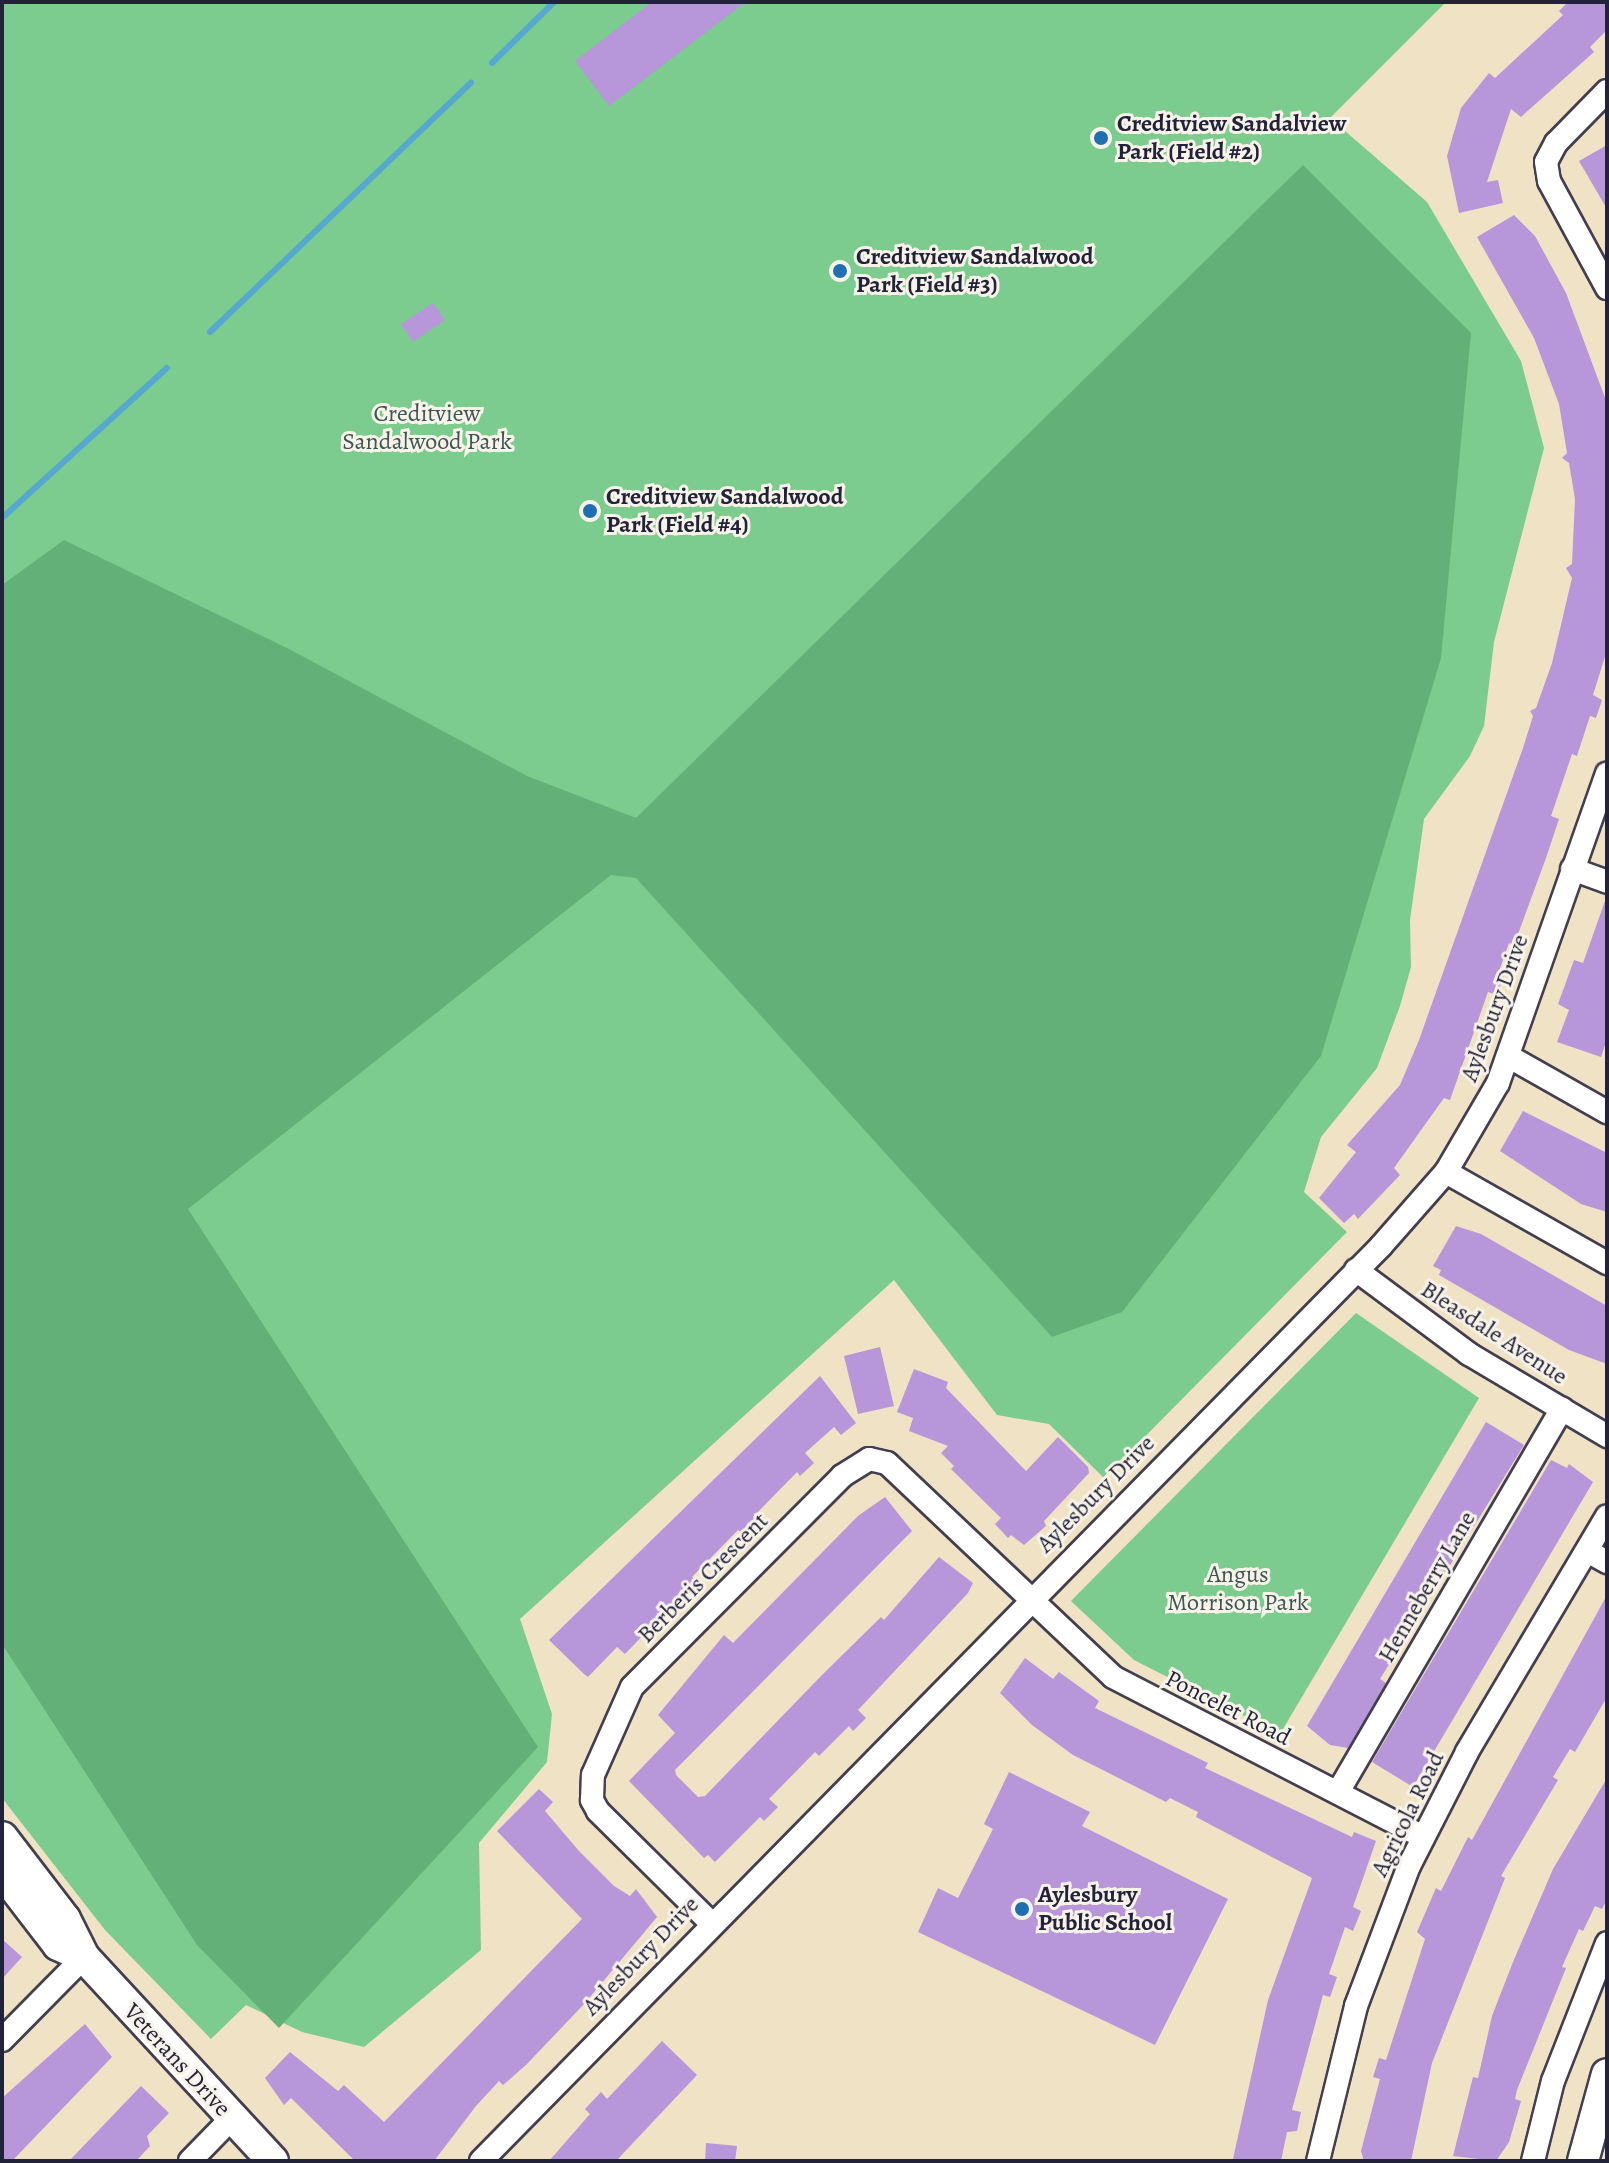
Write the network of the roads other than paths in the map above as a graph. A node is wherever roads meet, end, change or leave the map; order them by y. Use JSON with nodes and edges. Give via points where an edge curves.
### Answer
{"nodes":[{"id":1,"x":1607,"y":91,"type":"edge"},
{"id":2,"x":1607,"y":288,"type":"edge"},
{"id":3,"x":1607,"y":774,"type":"edge"},
{"id":4,"x":1572,"y":869,"type":"junction"},
{"id":5,"x":1607,"y":882,"type":"edge"},
{"id":6,"x":1508,"y":1056,"type":"junction"},
{"id":7,"x":1607,"y":1112,"type":"edge"},
{"id":8,"x":1446,"y":1172,"type":"junction"},
{"id":9,"x":1607,"y":1263,"type":"edge"},
{"id":10,"x":1356,"y":1270,"type":"junction"},
{"id":11,"x":1562,"y":1409,"type":"junction"},
{"id":12,"x":1607,"y":1436,"type":"edge"},
{"id":13,"x":1607,"y":1516,"type":"edge"},
{"id":14,"x":1587,"y":1551,"type":"junction"},
{"id":15,"x":1607,"y":1562,"type":"edge"},
{"id":16,"x":1029,"y":1600,"type":"junction"},
{"id":17,"x":1338,"y":1792,"type":"junction"},
{"id":18,"x":2,"y":1837,"type":"edge"},
{"id":19,"x":1423,"y":1837,"type":"junction"},
{"id":20,"x":2,"y":1872,"type":"edge"},
{"id":21,"x":710,"y":1922,"type":"junction"},
{"id":22,"x":1607,"y":1943,"type":"edge"},
{"id":23,"x":84,"y":1957,"type":"junction"},
{"id":24,"x":2,"y":2040,"type":"edge"},
{"id":25,"x":1607,"y":2074,"type":"edge"},
{"id":26,"x":231,"y":2119,"type":"junction"},
{"id":27,"x":190,"y":2161,"type":"edge"},
{"id":28,"x":273,"y":2161,"type":"edge"},
{"id":29,"x":481,"y":2161,"type":"edge"},
{"id":30,"x":1318,"y":2161,"type":"edge"},
{"id":31,"x":1533,"y":2161,"type":"edge"},
{"id":32,"x":1583,"y":2161,"type":"edge"}],
"edges":[{"from":1,"to":2,"type":"street","via":[[1556,143],[1546,162],[1549,181]]},
{"from":3,"to":4,"type":"street","name":"Aylesbury Drive"},
{"from":4,"to":5,"type":"street"},
{"from":4,"to":6,"type":"street","name":"Aylesbury Drive"},
{"from":6,"to":7,"type":"street"},
{"from":6,"to":8,"type":"street","name":"Aylesbury Drive"},
{"from":8,"to":9,"type":"street"},
{"from":8,"to":10,"type":"street","name":"Aylesbury Drive"},
{"from":10,"to":11,"type":"street","name":"Bleasdale Avenue","via":[[1469,1354]]},
{"from":10,"to":16,"type":"street","name":"Aylesbury Drive"},
{"from":11,"to":12,"type":"street","name":"Bleasdale Avenue"},
{"from":11,"to":17,"type":"street","name":"Henneberry Lane"},
{"from":13,"to":14,"type":"street","name":"Agricola Road"},
{"from":14,"to":15,"type":"street"},
{"from":14,"to":19,"type":"street","name":"Agricola Road"},
{"from":16,"to":17,"type":"street","name":"Poncelet Road","via":[[1113,1677]]},
{"from":16,"to":21,"type":"street","name":"Aylesbury Drive"},
{"from":16,"to":21,"type":"street","name":"Berberis Crescent","via":[[879,1460],[861,1462],[842,1476],[759,1558],[632,1687],[591,1787],[598,1811]]},
{"from":17,"to":19,"type":"street","name":"Poncelet Road"},
{"from":18,"to":23,"type":"street","name":"Veterans Drive","via":[[65,1919]]},
{"from":19,"to":30,"type":"street","name":"Agricola Road","via":[[1356,2006]]},
{"from":20,"to":23,"type":"street","name":"Veterans Drive","via":[[58,1945]]},
{"from":21,"to":29,"type":"street","name":"Aylesbury Drive"},
{"from":22,"to":31,"type":"street","via":[[1553,2081]]},
{"from":23,"to":24,"type":"street"},
{"from":23,"to":26,"type":"street","name":"Veterans Drive"},
{"from":25,"to":32,"type":"street"},
{"from":26,"to":27,"type":"street"},
{"from":26,"to":28,"type":"street","name":"Veterans Drive"}]}
